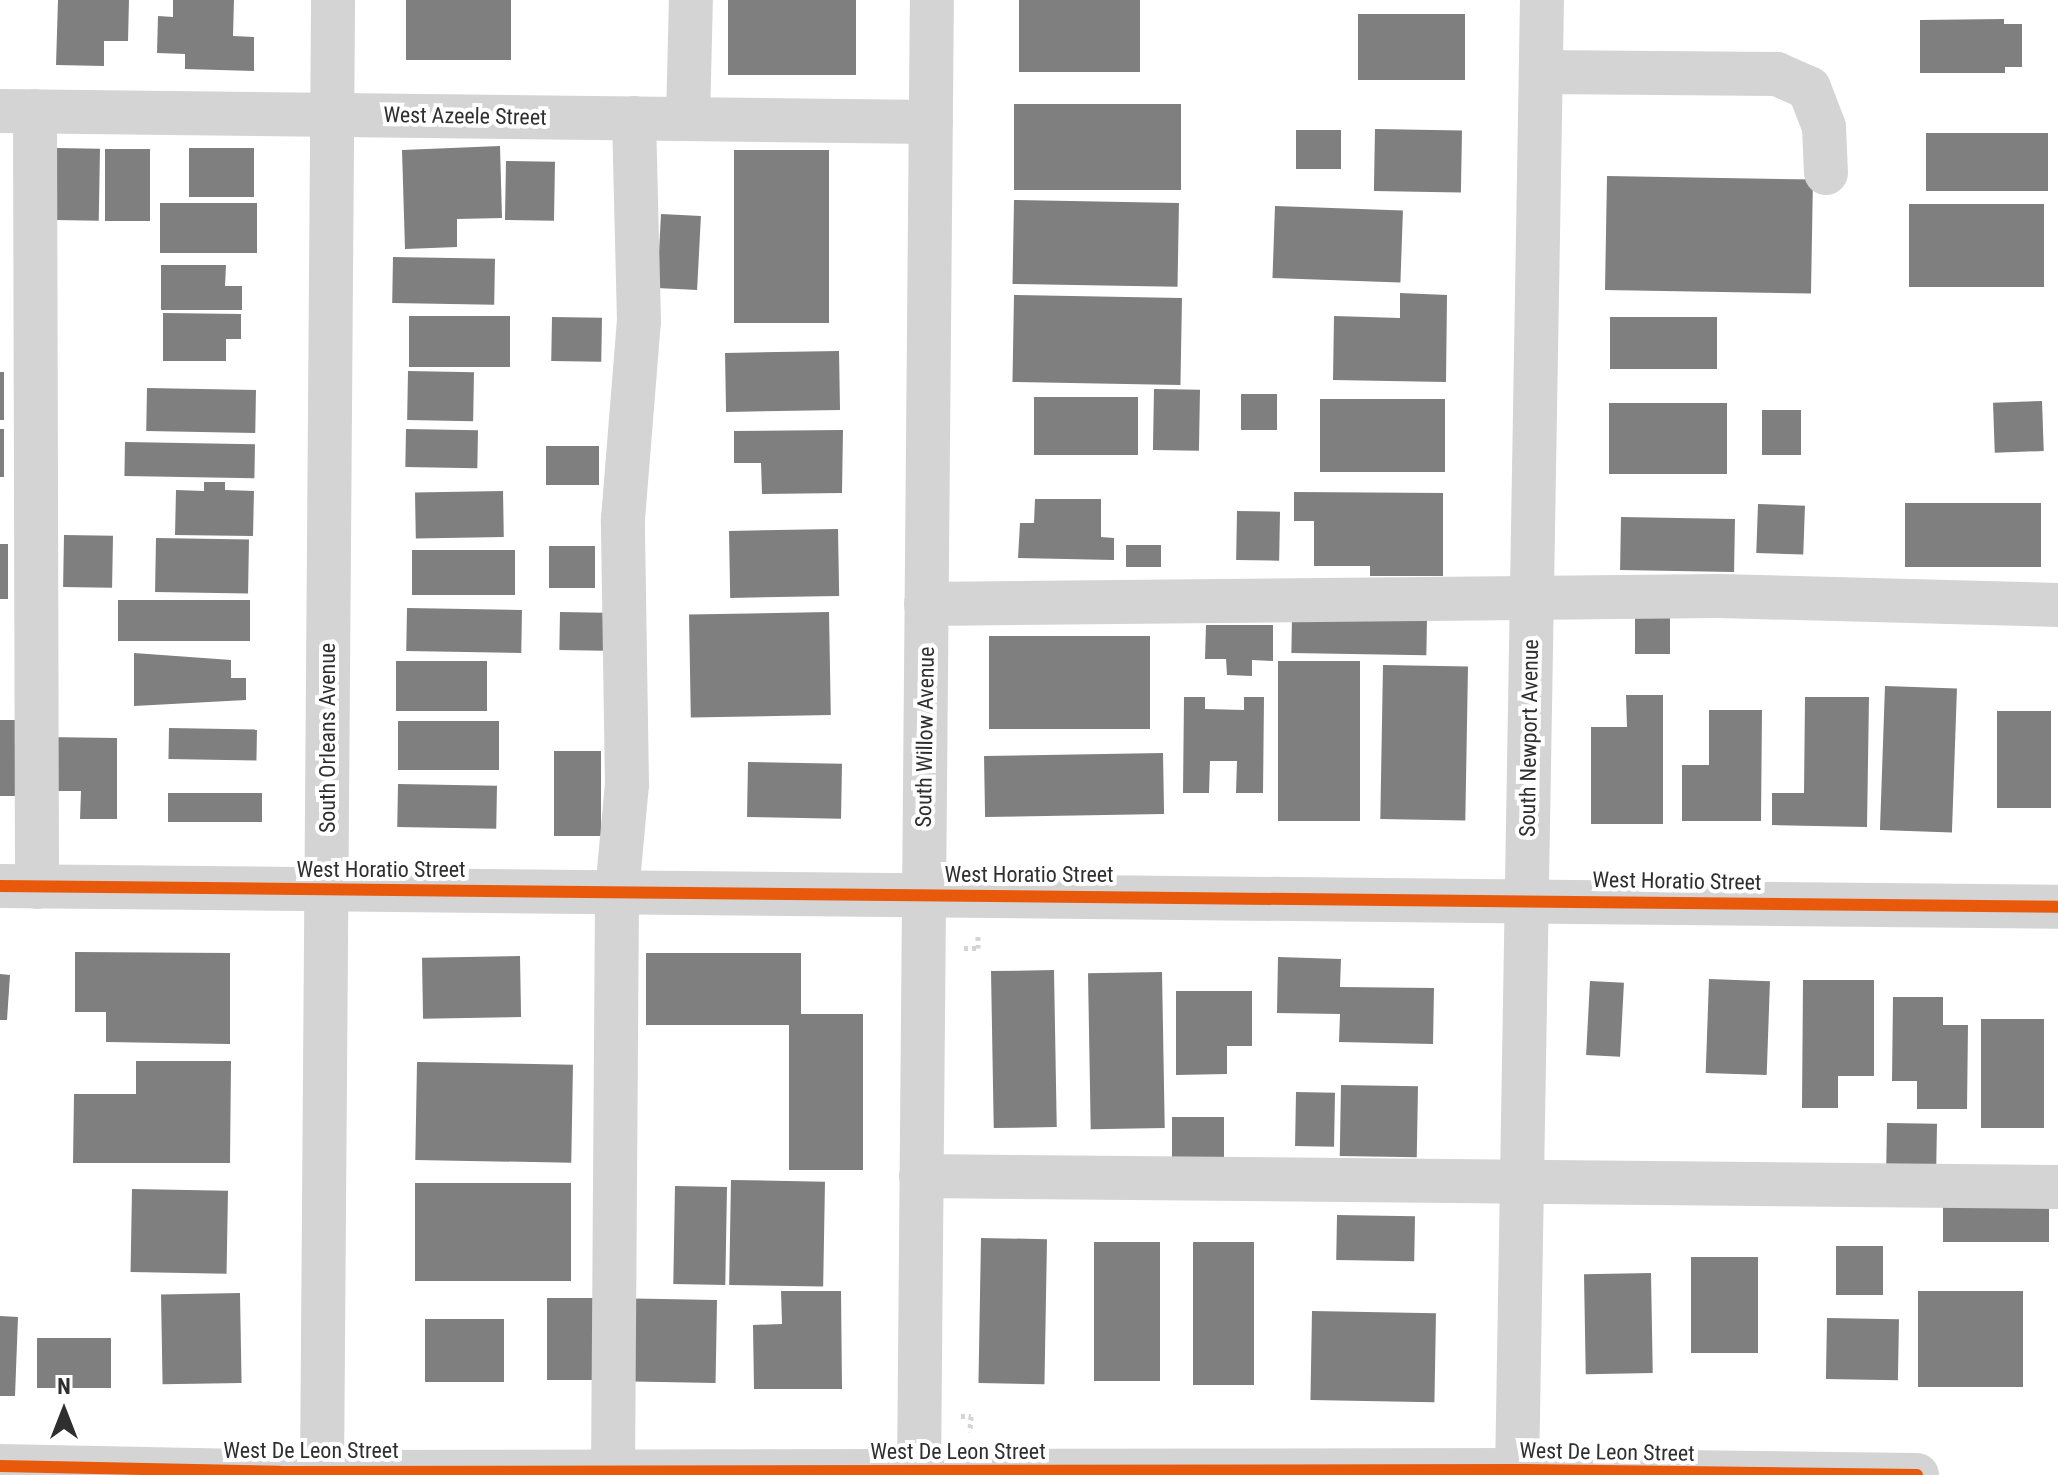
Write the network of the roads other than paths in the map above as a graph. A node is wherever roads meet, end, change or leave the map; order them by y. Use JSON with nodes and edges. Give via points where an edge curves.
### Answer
{"nodes":[{"id":1,"x":333,"y":0,"type":"edge"},
{"id":2,"x":691,"y":0,"type":"edge"},
{"id":3,"x":932,"y":0,"type":"edge"},
{"id":4,"x":1542,"y":0,"type":"edge"},
{"id":5,"x":1541,"y":72,"type":"junction"},
{"id":6,"x":18,"y":111,"type":"edge"},
{"id":7,"x":333,"y":115,"type":"junction"},
{"id":8,"x":634,"y":118,"type":"junction"},
{"id":9,"x":688,"y":119,"type":"junction"},
{"id":10,"x":931,"y":122,"type":"junction"},
{"id":11,"x":1826,"y":173,"type":"dead end"},
{"id":12,"x":1531,"y":599,"type":"junction"},
{"id":13,"x":926,"y":604,"type":"junction"},
{"id":14,"x":2058,"y":605,"type":"edge"},
{"id":15,"x":18,"y":886,"type":"edge"},
{"id":16,"x":327,"y":890,"type":"junction"},
{"id":17,"x":617,"y":892,"type":"junction"},
{"id":18,"x":923,"y":895,"type":"junction"},
{"id":19,"x":1527,"y":899,"type":"junction"},
{"id":20,"x":2058,"y":907,"type":"edge"},
{"id":21,"x":921,"y":1176,"type":"junction"},
{"id":22,"x":1522,"y":1183,"type":"junction"},
{"id":23,"x":2058,"y":1187,"type":"edge"},
{"id":24,"x":19,"y":1469,"type":"edge"},
{"id":25,"x":613,"y":1472,"type":"junction"},
{"id":26,"x":322,"y":1473,"type":"edge"},
{"id":27,"x":1517,"y":1473,"type":"edge"},
{"id":28,"x":919,"y":1474,"type":"edge"},
{"id":29,"x":1917,"y":1475,"type":"edge"}],
"edges":[{"from":1,"to":7,"type":"street","name":"South Orleans Avenue"},
{"from":2,"to":9,"type":"street"},
{"from":3,"to":10,"type":"street","name":"South Willow Avenue"},
{"from":4,"to":5,"type":"street","name":"South Newport Avenue"},
{"from":5,"to":11,"type":"street","via":[[1777,74],[1809,88],[1824,127]]},
{"from":5,"to":12,"type":"street","name":"South Newport Avenue"},
{"from":6,"to":7,"type":"street","name":"West Azeele Street"},
{"from":6,"to":15,"type":"street"},
{"from":7,"to":8,"type":"street","name":"West Azeele Street"},
{"from":7,"to":16,"type":"street","name":"South Orleans Avenue"},
{"from":8,"to":9,"type":"street","name":"West Azeele Street"},
{"from":8,"to":17,"type":"street","via":[[639,322],[623,519],[627,785]]},
{"from":9,"to":10,"type":"street","name":"West Azeele Street"},
{"from":10,"to":13,"type":"street","name":"South Willow Avenue"},
{"from":12,"to":13,"type":"street"},
{"from":12,"to":14,"type":"street","via":[[1718,596]]},
{"from":12,"to":19,"type":"street","name":"South Newport Avenue"},
{"from":13,"to":18,"type":"street","name":"South Willow Avenue"},
{"from":15,"to":16,"type":"street","name":"West Horatio Street"},
{"from":16,"to":17,"type":"street","name":"West Horatio Street"},
{"from":16,"to":26,"type":"street","name":"South Orleans Avenue"},
{"from":17,"to":18,"type":"street","name":"West Horatio Street"},
{"from":17,"to":25,"type":"street"},
{"from":18,"to":19,"type":"street","name":"West Horatio Street"},
{"from":18,"to":21,"type":"street","name":"South Willow Avenue"},
{"from":19,"to":20,"type":"street","name":"West Horatio Street"},
{"from":19,"to":22,"type":"street","name":"South Newport Avenue"},
{"from":21,"to":22,"type":"street"},
{"from":21,"to":28,"type":"street","name":"South Willow Avenue"},
{"from":22,"to":23,"type":"street"},
{"from":22,"to":27,"type":"street","name":"South Newport Avenue"},
{"from":24,"to":26,"type":"street","name":"West De Leon Street"},
{"from":25,"to":26,"type":"street","name":"West De Leon Street"},
{"from":25,"to":28,"type":"street","name":"West De Leon Street"},
{"from":27,"to":28,"type":"street","name":"West De Leon Street"},
{"from":27,"to":29,"type":"street","name":"West De Leon Street"}]}
